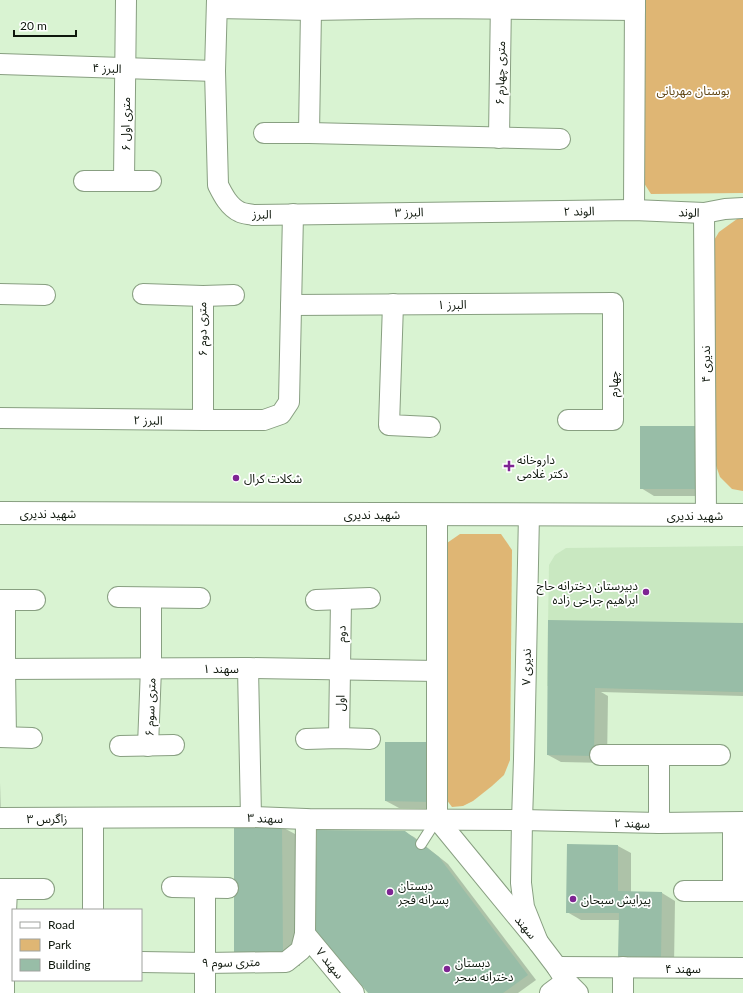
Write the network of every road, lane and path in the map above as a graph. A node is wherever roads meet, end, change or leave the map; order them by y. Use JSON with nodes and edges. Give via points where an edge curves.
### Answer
{"nodes":[{"id":1,"x":126,"y":0,"type":"edge"},
{"id":2,"x":217,"y":4,"type":"edge"},
{"id":3,"x":501,"y":4,"type":"edge"},
{"id":4,"x":352,"y":5,"type":"edge"},
{"id":5,"x":635,"y":5,"type":"edge"},
{"id":6,"x":311,"y":10,"type":"junction"},
{"id":7,"x":0,"y":64,"type":"edge"},
{"id":8,"x":125,"y":69,"type":"junction"},
{"id":9,"x":214,"y":71,"type":"junction"},
{"id":10,"x":264,"y":133,"type":"dead end"},
{"id":11,"x":309,"y":133,"type":"junction"},
{"id":12,"x":499,"y":138,"type":"junction"},
{"id":13,"x":560,"y":139,"type":"dead end"},
{"id":14,"x":124,"y":180,"type":"junction"},
{"id":15,"x":151,"y":180,"type":"dead end"},
{"id":16,"x":84,"y":181,"type":"dead end"},
{"id":17,"x":743,"y":208,"type":"edge"},
{"id":18,"x":634,"y":210,"type":"junction"},
{"id":19,"x":524,"y":211,"type":"joint"},
{"id":20,"x":704,"y":213,"type":"junction"},
{"id":21,"x":293,"y":214,"type":"junction"},
{"id":22,"x":0,"y":294,"type":"edge"},
{"id":23,"x":143,"y":294,"type":"dead end"},
{"id":24,"x":45,"y":295,"type":"dead end"},
{"id":25,"x":234,"y":295,"type":"dead end"},
{"id":26,"x":203,"y":296,"type":"junction"},
{"id":27,"x":393,"y":304,"type":"junction"},
{"id":28,"x":613,"y":304,"type":"joint"},
{"id":29,"x":291,"y":305,"type":"junction"},
{"id":30,"x":0,"y":418,"type":"edge"},
{"id":31,"x":203,"y":420,"type":"junction"},
{"id":32,"x":568,"y":420,"type":"dead end"},
{"id":33,"x":430,"y":427,"type":"dead end"},
{"id":34,"x":0,"y":513,"type":"edge"},
{"id":35,"x":437,"y":514,"type":"junction"},
{"id":36,"x":529,"y":514,"type":"junction"},
{"id":37,"x":706,"y":515,"type":"junction"},
{"id":38,"x":743,"y":515,"type":"edge"},
{"id":39,"x":118,"y":597,"type":"dead end"},
{"id":40,"x":151,"y":598,"type":"junction"},
{"id":41,"x":200,"y":598,"type":"dead end"},
{"id":42,"x":370,"y":598,"type":"dead end"},
{"id":43,"x":3,"y":600,"type":"edge"},
{"id":44,"x":35,"y":600,"type":"dead end"},
{"id":45,"x":316,"y":600,"type":"dead end"},
{"id":46,"x":341,"y":600,"type":"junction"},
{"id":47,"x":151,"y":668,"type":"junction"},
{"id":48,"x":248,"y":668,"type":"junction"},
{"id":49,"x":2,"y":669,"type":"edge"},
{"id":50,"x":340,"y":669,"type":"junction"},
{"id":51,"x":436,"y":671,"type":"junction"},
{"id":52,"x":3,"y":737,"type":"edge"},
{"id":53,"x":32,"y":738,"type":"dead end"},
{"id":54,"x":339,"y":738,"type":"junction"},
{"id":55,"x":306,"y":739,"type":"dead end"},
{"id":56,"x":370,"y":739,"type":"dead end"},
{"id":57,"x":174,"y":745,"type":"dead end"},
{"id":58,"x":120,"y":746,"type":"dead end"},
{"id":59,"x":148,"y":746,"type":"junction"},
{"id":60,"x":600,"y":755,"type":"dead end"},
{"id":61,"x":659,"y":755,"type":"junction"},
{"id":62,"x":720,"y":755,"type":"dead end"},
{"id":63,"x":251,"y":817,"type":"junction"},
{"id":64,"x":0,"y":818,"type":"edge"},
{"id":65,"x":93,"y":818,"type":"junction"},
{"id":66,"x":306,"y":819,"type":"junction"},
{"id":67,"x":437,"y":820,"type":"junction"},
{"id":68,"x":522,"y":820,"type":"junction"},
{"id":69,"x":659,"y":823,"type":"junction"},
{"id":70,"x":738,"y":823,"type":"edge"},
{"id":71,"x":421,"y":844,"type":"dead end"},
{"id":72,"x":172,"y":888,"type":"dead end"},
{"id":73,"x":205,"y":888,"type":"junction"},
{"id":74,"x":228,"y":888,"type":"dead end"},
{"id":75,"x":3,"y":889,"type":"edge"},
{"id":76,"x":44,"y":889,"type":"dead end"},
{"id":77,"x":684,"y":891,"type":"dead end"},
{"id":78,"x":738,"y":891,"type":"edge"},
{"id":79,"x":94,"y":909,"type":"edge"},
{"id":80,"x":305,"y":934,"type":"junction"},
{"id":81,"x":538,"y":942,"type":"junction"},
{"id":82,"x":6,"y":959,"type":"edge"},
{"id":83,"x":142,"y":962,"type":"edge"},
{"id":84,"x":205,"y":963,"type":"junction"},
{"id":85,"x":623,"y":967,"type":"junction"},
{"id":86,"x":743,"y":968,"type":"edge"},
{"id":87,"x":567,"y":981,"type":"edge"},
{"id":88,"x":4,"y":993,"type":"edge"},
{"id":89,"x":205,"y":993,"type":"edge"},
{"id":90,"x":354,"y":993,"type":"edge"},
{"id":91,"x":550,"y":993,"type":"edge"},
{"id":92,"x":623,"y":993,"type":"edge"}],
"edges":[{"from":1,"to":8,"type":"street"},
{"from":2,"to":6,"type":"street"},
{"from":2,"to":9,"type":"street","name":"البرز"},
{"from":3,"to":4,"type":"street","via":[[431,8]]},
{"from":3,"to":5,"type":"street"},
{"from":3,"to":12,"type":"street","name":"۶ متری چهارم"},
{"from":4,"to":6,"type":"street"},
{"from":5,"to":18,"type":"street"},
{"from":6,"to":11,"type":"street"},
{"from":7,"to":8,"type":"street","name":"البرز ۴"},
{"from":8,"to":9,"type":"street","name":"البرز ۴"},
{"from":8,"to":14,"type":"street","name":"۶ متری اول"},
{"from":9,"to":21,"type":"street","name":"البرز","via":[[218,184],[224,197],[240,212],[253,215]]},
{"from":10,"to":11,"type":"street"},
{"from":11,"to":12,"type":"street"},
{"from":12,"to":13,"type":"street"},
{"from":14,"to":15,"type":"street"},
{"from":14,"to":16,"type":"street"},
{"from":17,"to":20,"type":"street","name":"الوند"},
{"from":18,"to":19,"type":"street","name":"الوند ۲"},
{"from":18,"to":20,"type":"street","name":"الوند"},
{"from":19,"to":21,"type":"street","name":"البرز ۳"},
{"from":20,"to":37,"type":"street","name":"ندیری ۴"},
{"from":21,"to":29,"type":"street"},
{"from":22,"to":24,"type":"street"},
{"from":23,"to":26,"type":"street","name":"۶ متری دوم"},
{"from":25,"to":26,"type":"street"},
{"from":26,"to":31,"type":"street","name":"۶ متری دوم"},
{"from":27,"to":28,"type":"street","name":"البرز ۱"},
{"from":27,"to":29,"type":"street","name":"البرز ۱"},
{"from":27,"to":33,"type":"street","via":[[389,425]]},
{"from":28,"to":32,"type":"street","name":"چهارم","via":[[613,420]]},
{"from":29,"to":31,"type":"street","name":"البرز ۲","via":[[289,402],[280,414],[264,420]]},
{"from":30,"to":31,"type":"street","name":"البرز ۲"},
{"from":34,"to":35,"type":"street","name":"شهید ندیری"},
{"from":35,"to":36,"type":"street","name":"شهید ندیری"},
{"from":35,"to":51,"type":"street"},
{"from":36,"to":37,"type":"street","name":"شهید ندیری"},
{"from":36,"to":68,"type":"street","name":"ندیری ۷"},
{"from":37,"to":38,"type":"street","name":"شهید ندیری"},
{"from":39,"to":40,"type":"street"},
{"from":40,"to":41,"type":"street"},
{"from":40,"to":47,"type":"street"},
{"from":42,"to":46,"type":"street"},
{"from":43,"to":44,"type":"street"},
{"from":43,"to":49,"type":"street"},
{"from":45,"to":46,"type":"street"},
{"from":46,"to":50,"type":"street","name":"دوم"},
{"from":47,"to":48,"type":"street","name":"سهند ۱"},
{"from":47,"to":49,"type":"street","name":"سهند ۱"},
{"from":47,"to":59,"type":"street","name":"۶ متری سوم"},
{"from":48,"to":50,"type":"street","name":"سهند ۱"},
{"from":48,"to":63,"type":"street"},
{"from":49,"to":52,"type":"street"},
{"from":50,"to":51,"type":"street","name":"سهند ۱"},
{"from":50,"to":54,"type":"street","name":"اول"},
{"from":51,"to":67,"type":"street"},
{"from":52,"to":53,"type":"street"},
{"from":54,"to":55,"type":"street"},
{"from":54,"to":56,"type":"street"},
{"from":57,"to":59,"type":"street"},
{"from":58,"to":59,"type":"street"},
{"from":60,"to":61,"type":"street"},
{"from":61,"to":62,"type":"street"},
{"from":61,"to":69,"type":"street"},
{"from":63,"to":65,"type":"street","name":"سهند ۳"},
{"from":63,"to":66,"type":"street","name":"سهند ۳"},
{"from":64,"to":65,"type":"street","name":"زاگرس ۳"},
{"from":65,"to":79,"type":"street"},
{"from":66,"to":67,"type":"street","name":"سهند ۳"},
{"from":66,"to":80,"type":"street","name":"۹ متری سوم"},
{"from":67,"to":68,"type":"street","name":"سهند ۲"},
{"from":67,"to":71,"type":"lane"},
{"from":67,"to":81,"type":"street","name":"سهند"},
{"from":68,"to":69,"type":"street","name":"سهند ۲"},
{"from":68,"to":81,"type":"street","name":"سهند","via":[[521,883],[524,907]]},
{"from":69,"to":70,"type":"street","name":"سهند ۲"},
{"from":70,"to":78,"type":"street"},
{"from":72,"to":73,"type":"street"},
{"from":73,"to":74,"type":"street"},
{"from":73,"to":84,"type":"street"},
{"from":75,"to":76,"type":"street"},
{"from":75,"to":82,"type":"street"},
{"from":77,"to":78,"type":"street"},
{"from":80,"to":84,"type":"street","name":"۹ متری سوم","via":[[301,950],[286,962]]},
{"from":80,"to":90,"type":"street","name":"سهند ۷"},
{"from":81,"to":87,"type":"street"},
{"from":82,"to":88,"type":"street"},
{"from":83,"to":84,"type":"street","name":"۹ متری سوم"},
{"from":84,"to":89,"type":"street"},
{"from":85,"to":86,"type":"street","name":"سهند ۴"},
{"from":85,"to":87,"type":"street","name":"سهند ۴"},
{"from":85,"to":92,"type":"street"},
{"from":87,"to":91,"type":"street"}]}
